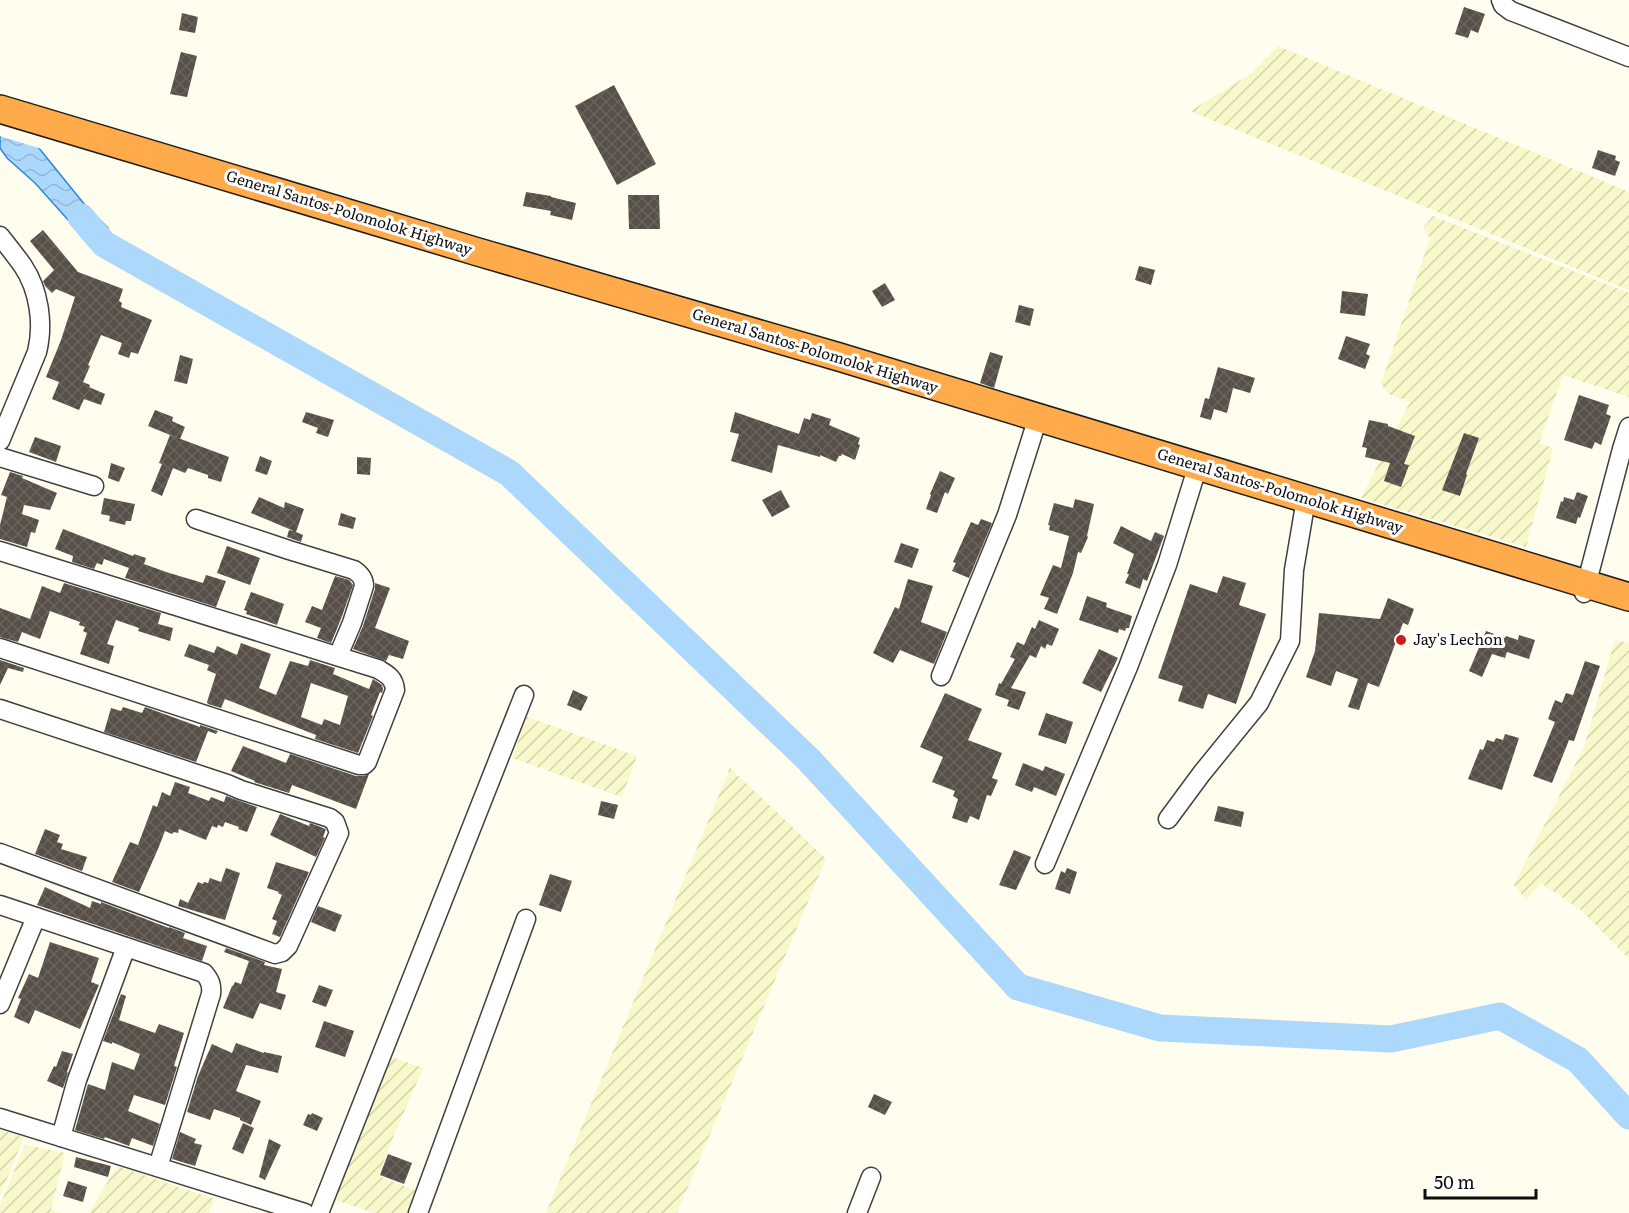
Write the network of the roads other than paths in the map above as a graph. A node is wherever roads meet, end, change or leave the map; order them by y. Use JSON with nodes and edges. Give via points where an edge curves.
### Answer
{"nodes":[{"id":1,"x":1501,"y":0,"type":"edge"},
{"id":2,"x":1629,"y":57,"type":"edge"},
{"id":3,"x":0,"y":109,"type":"edge"},
{"id":4,"x":0,"y":123,"type":"edge"},
{"id":5,"x":55,"y":132,"type":"junction"},
{"id":6,"x":0,"y":236,"type":"edge"},
{"id":7,"x":1629,"y":427,"type":"edge"},
{"id":8,"x":1034,"y":430,"type":"junction"},
{"id":9,"x":0,"y":441,"type":"edge"},
{"id":10,"x":0,"y":457,"type":"edge"},
{"id":11,"x":1194,"y":478,"type":"junction"},
{"id":12,"x":94,"y":486,"type":"dead end"},
{"id":13,"x":1304,"y":512,"type":"junction"},
{"id":14,"x":196,"y":519,"type":"dead end"},
{"id":15,"x":0,"y":551,"type":"edge"},
{"id":16,"x":1584,"y":590,"type":"junction"},
{"id":17,"x":1629,"y":597,"type":"edge"},
{"id":18,"x":1629,"y":610,"type":"edge"},
{"id":19,"x":0,"y":648,"type":"edge"},
{"id":20,"x":338,"y":656,"type":"junction"},
{"id":21,"x":941,"y":676,"type":"dead end"},
{"id":22,"x":524,"y":695,"type":"dead end"},
{"id":23,"x":0,"y":710,"type":"edge"},
{"id":24,"x":1168,"y":819,"type":"dead end"},
{"id":25,"x":0,"y":852,"type":"edge"},
{"id":26,"x":1045,"y":864,"type":"dead end"},
{"id":27,"x":0,"y":905,"type":"edge"},
{"id":28,"x":36,"y":917,"type":"junction"},
{"id":29,"x":526,"y":919,"type":"dead end"},
{"id":30,"x":126,"y":947,"type":"junction"},
{"id":31,"x":0,"y":1004,"type":"edge"},
{"id":32,"x":0,"y":1118,"type":"edge"},
{"id":33,"x":61,"y":1137,"type":"junction"},
{"id":34,"x":158,"y":1167,"type":"junction"},
{"id":35,"x":871,"y":1177,"type":"dead end"},
{"id":36,"x":259,"y":1206,"type":"edge"},
{"id":37,"x":305,"y":1213,"type":"edge"},
{"id":38,"x":319,"y":1213,"type":"edge"},
{"id":39,"x":417,"y":1213,"type":"edge"},
{"id":40,"x":857,"y":1213,"type":"edge"}],
"edges":[{"from":1,"to":2,"type":"street","via":[[1511,11]]},
{"from":3,"to":5,"type":"highway","name":"General Santos-Polomolok Highway"},
{"from":4,"to":5,"type":"highway"},
{"from":5,"to":8,"type":"highway","via":[[108,153],[458,260]]},
{"from":5,"to":16,"type":"highway","name":"General Santos-Polomolok Highway","via":[[839,357]]},
{"from":6,"to":9,"type":"street","via":[[24,268],[38,300],[41,337]]},
{"from":7,"to":16,"type":"street"},
{"from":8,"to":11,"type":"highway"},
{"from":8,"to":21,"type":"street","via":[[1008,515]]},
{"from":10,"to":12,"type":"street"},
{"from":11,"to":13,"type":"highway"},
{"from":11,"to":26,"type":"street","via":[[1167,565],[1128,667]]},
{"from":13,"to":16,"type":"highway"},
{"from":13,"to":24,"type":"street","via":[[1294,570],[1290,641],[1259,703]]},
{"from":14,"to":20,"type":"street","via":[[360,574],[364,586]]},
{"from":15,"to":20,"type":"street"},
{"from":16,"to":17,"type":"highway","name":"General Santos-Polomolok Highway"},
{"from":16,"to":18,"type":"highway"},
{"from":19,"to":20,"type":"street","via":[[362,765],[367,762],[394,687],[390,676],[378,669]]},
{"from":22,"to":38,"type":"street"},
{"from":23,"to":25,"type":"street","via":[[330,818],[339,833],[288,946],[275,954]]},
{"from":27,"to":28,"type":"street"},
{"from":28,"to":30,"type":"street"},
{"from":28,"to":31,"type":"street"},
{"from":29,"to":39,"type":"street"},
{"from":30,"to":33,"type":"street","via":[[77,1080]]},
{"from":30,"to":34,"type":"street","via":[[204,974],[212,988]]},
{"from":32,"to":33,"type":"street"},
{"from":33,"to":34,"type":"street"},
{"from":34,"to":36,"type":"street"},
{"from":35,"to":40,"type":"street"},
{"from":36,"to":37,"type":"street"}]}
